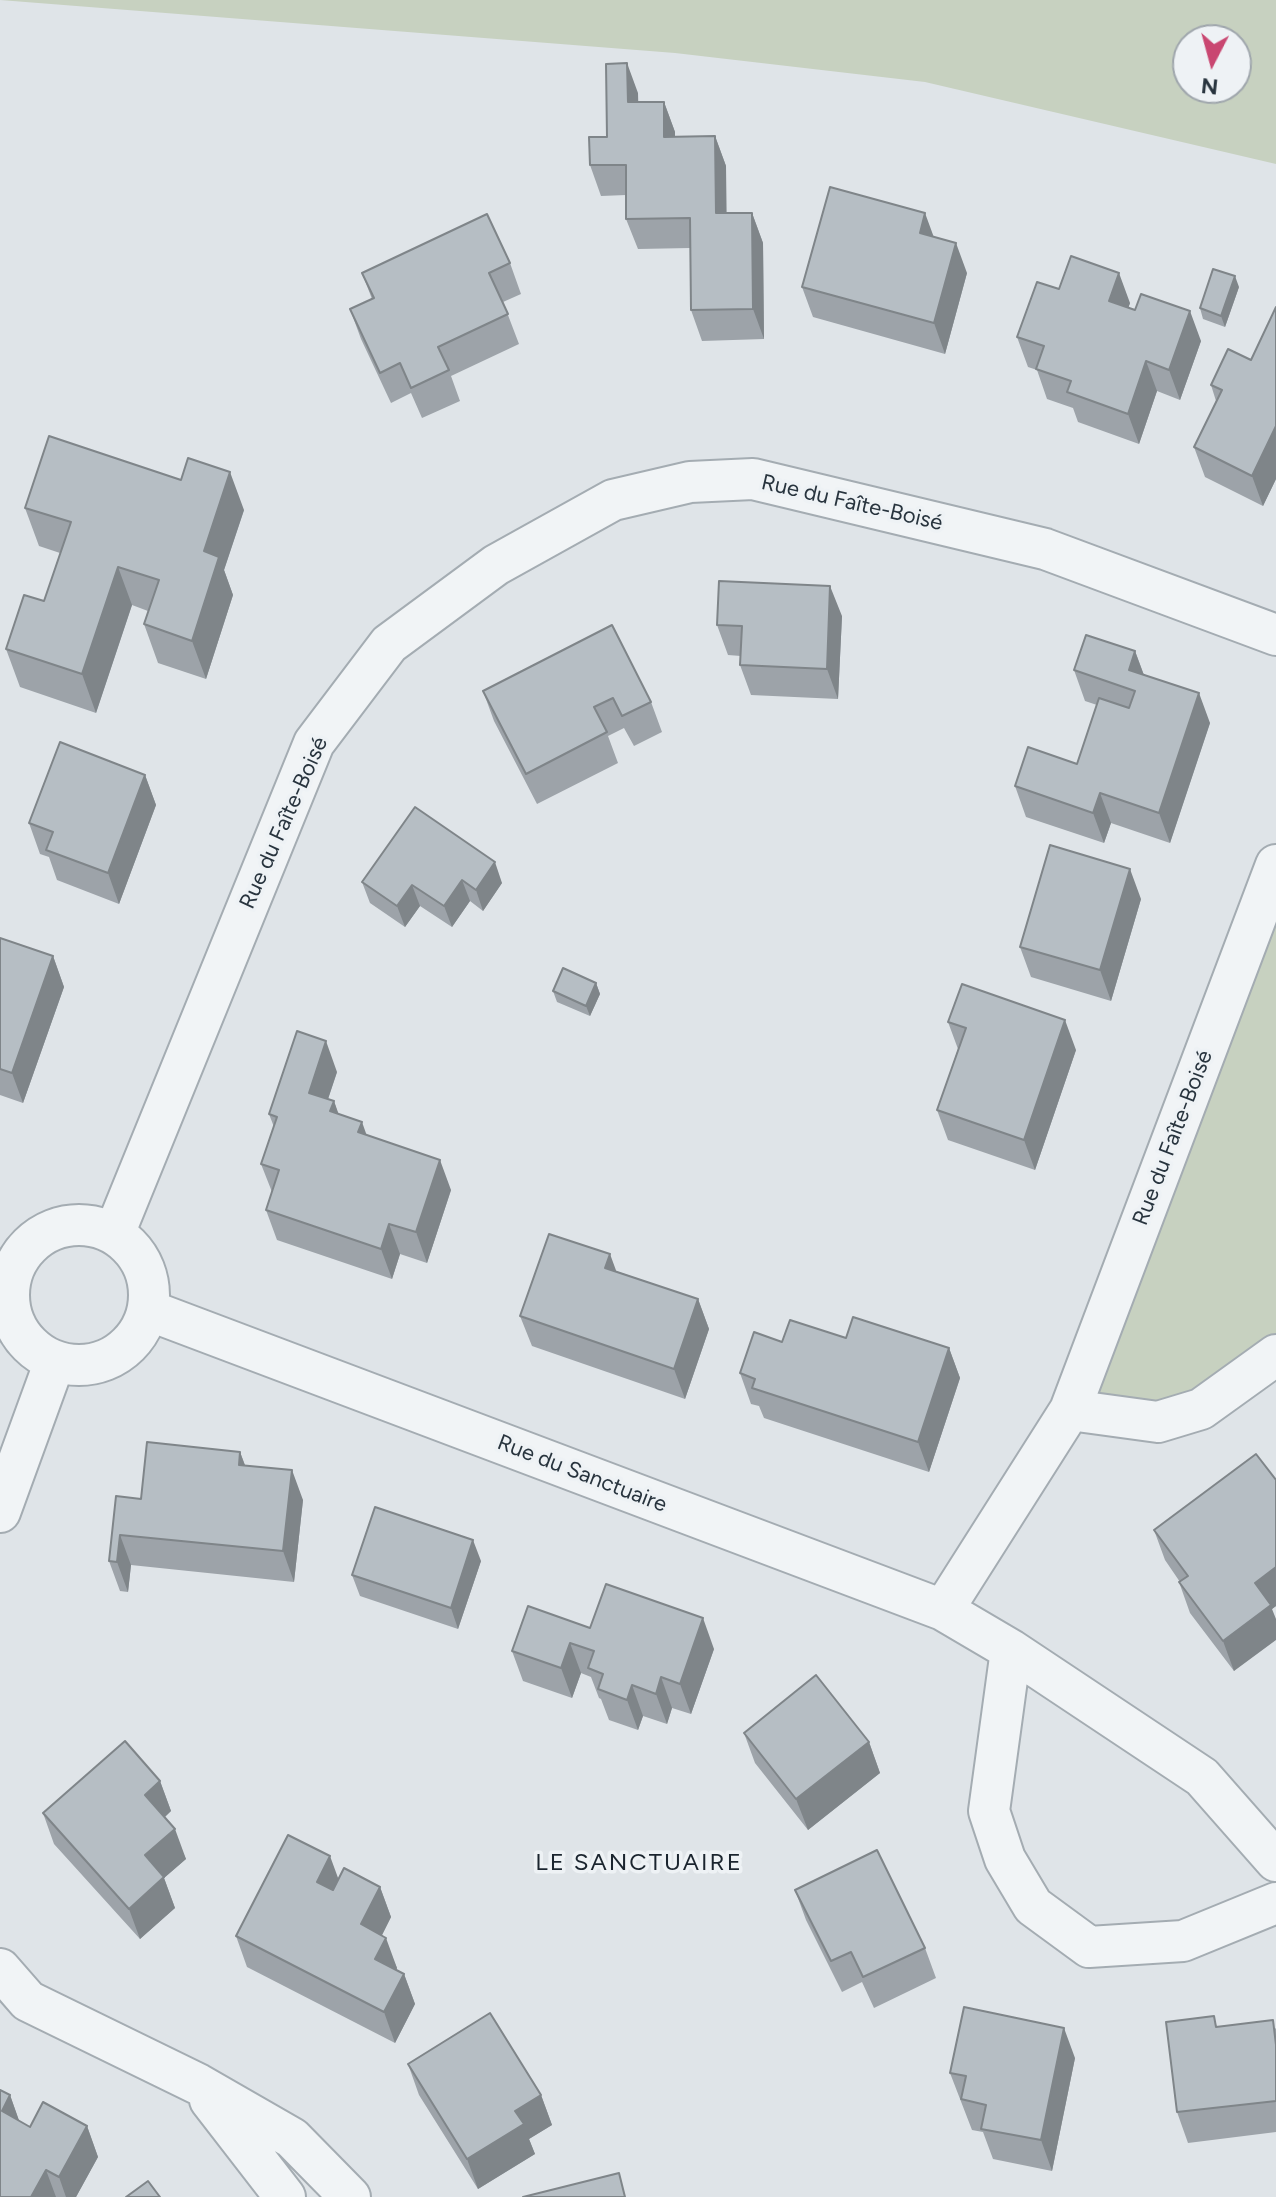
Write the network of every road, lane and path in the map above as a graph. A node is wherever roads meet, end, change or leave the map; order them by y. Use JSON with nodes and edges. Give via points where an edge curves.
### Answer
{"nodes":[{"id":1,"x":1276,"y":635,"type":"edge"},
{"id":2,"x":1276,"y":865,"type":"edge"},
{"id":3,"x":114,"y":1234,"type":"junction"},
{"id":4,"x":6,"y":1274,"type":"edge"},
{"id":5,"x":148,"y":1310,"type":"junction"},
{"id":6,"x":1276,"y":1355,"type":"edge"},
{"id":7,"x":55,"y":1361,"type":"junction"},
{"id":8,"x":1070,"y":1410,"type":"junction"},
{"id":9,"x":0,"y":1512,"type":"edge"},
{"id":10,"x":943,"y":1610,"type":"junction"},
{"id":11,"x":1011,"y":1650,"type":"junction"},
{"id":12,"x":1276,"y":1861,"type":"edge"},
{"id":13,"x":1276,"y":1903,"type":"edge"},
{"id":14,"x":0,"y":1969,"type":"edge"},
{"id":15,"x":14,"y":2001,"type":"edge"},
{"id":16,"x":198,"y":2084,"type":"junction"},
{"id":17,"x":285,"y":2197,"type":"edge"},
{"id":18,"x":350,"y":2197,"type":"edge"}],
"edges":[{"from":1,"to":3,"type":"street","name":"Rue du Faîte-Boisé","via":[[1045,549],[753,479],[690,482],[613,500],[496,565],[389,644],[314,743]]},
{"from":2,"to":8,"type":"street","name":"Rue du Faîte-Boisé"},
{"from":3,"to":4,"type":"street","via":[[95,1226],[52,1229],[34,1241]]},
{"from":3,"to":5,"type":"street","via":[[144,1266]]},
{"from":4,"to":7,"type":"street","via":[[12,1318],[22,1336]]},
{"from":5,"to":7,"type":"street","via":[[139,1332],[123,1350],[79,1366]]},
{"from":5,"to":10,"type":"street","name":"Rue du Sanctuaire"},
{"from":6,"to":8,"type":"street","via":[[1201,1409],[1158,1422]]},
{"from":7,"to":9,"type":"street"},
{"from":8,"to":10,"type":"street","name":"Rue du Faîte-Boisé"},
{"from":10,"to":11,"type":"street","name":"Rue du Sanctuaire"},
{"from":11,"to":12,"type":"street","name":"Rue du Sanctuaire","via":[[1202,1777]]},
{"from":11,"to":13,"type":"street","via":[[989,1811],[1005,1859],[1033,1906],[1089,1947],[1183,1941]]},
{"from":14,"to":15,"type":"street"},
{"from":15,"to":16,"type":"street"},
{"from":16,"to":17,"type":"street"},
{"from":16,"to":18,"type":"street","via":[[292,2138]]}]}
